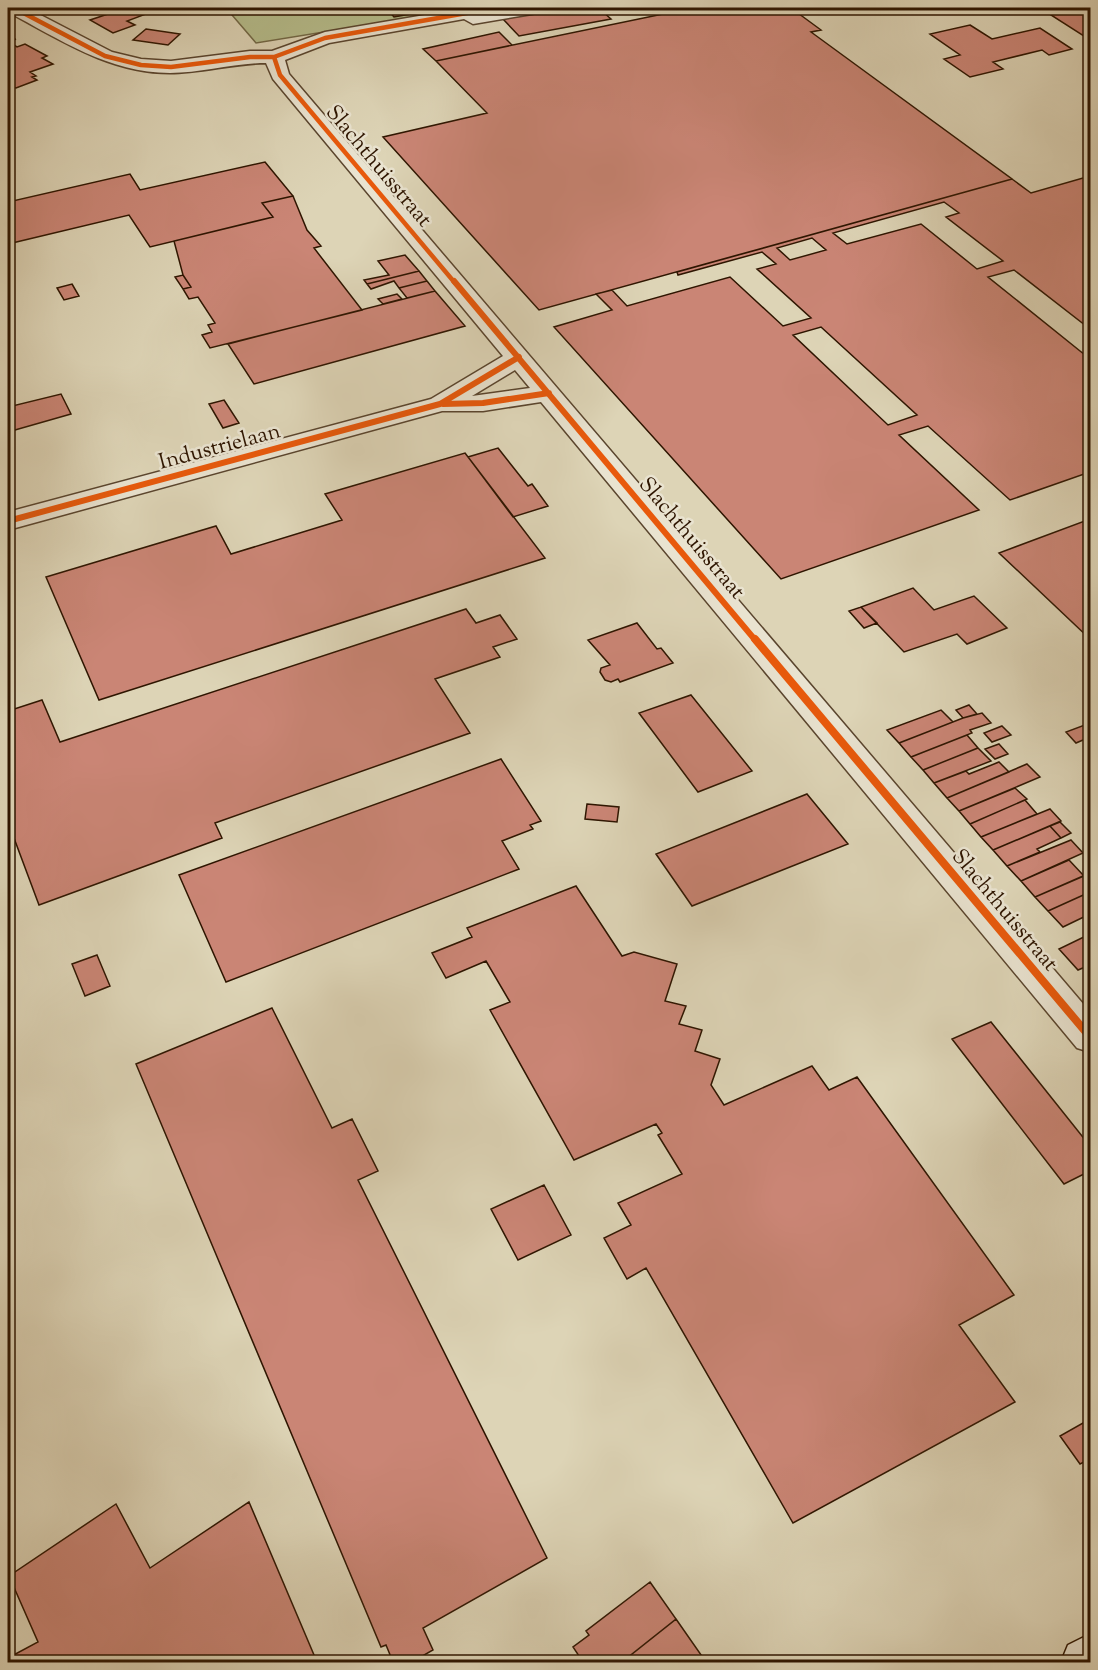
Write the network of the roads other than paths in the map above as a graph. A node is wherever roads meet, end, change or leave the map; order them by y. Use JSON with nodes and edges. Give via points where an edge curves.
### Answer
{"nodes":[{"id":1,"x":14,"y":8,"type":"edge"},
{"id":2,"x":495,"y":8,"type":"edge"},
{"id":3,"x":532,"y":8,"type":"edge"},
{"id":4,"x":311,"y":44,"type":"junction"},
{"id":5,"x":274,"y":57,"type":"junction"},
{"id":6,"x":519,"y":357,"type":"junction"},
{"id":7,"x":549,"y":393,"type":"junction"},
{"id":8,"x":440,"y":404,"type":"junction"},
{"id":9,"x":8,"y":521,"type":"edge"},
{"id":10,"x":1090,"y":1037,"type":"edge"},
{"id":11,"x":1090,"y":1658,"type":"edge"},
{"id":12,"x":1085,"y":1662,"type":"edge"}],
"edges":[{"from":1,"to":5,"type":"street","via":[[105,56],[141,65],[171,67]]},
{"from":2,"to":4,"type":"street","via":[[325,38]]},
{"from":3,"to":4,"type":"street","via":[[330,44]]},
{"from":4,"to":5,"type":"street"},
{"from":5,"to":6,"type":"street","name":"Slachthuisstraat","via":[[280,75]]},
{"from":6,"to":7,"type":"street","name":"Slachthuisstraat"},
{"from":6,"to":8,"type":"street","name":"Industrielaan"},
{"from":7,"to":8,"type":"street","name":"Industrielaan","via":[[483,403]]},
{"from":7,"to":10,"type":"street","name":"Slachthuisstraat"},
{"from":8,"to":9,"type":"street","name":"Industrielaan"},
{"from":11,"to":12,"type":"street"}]}
